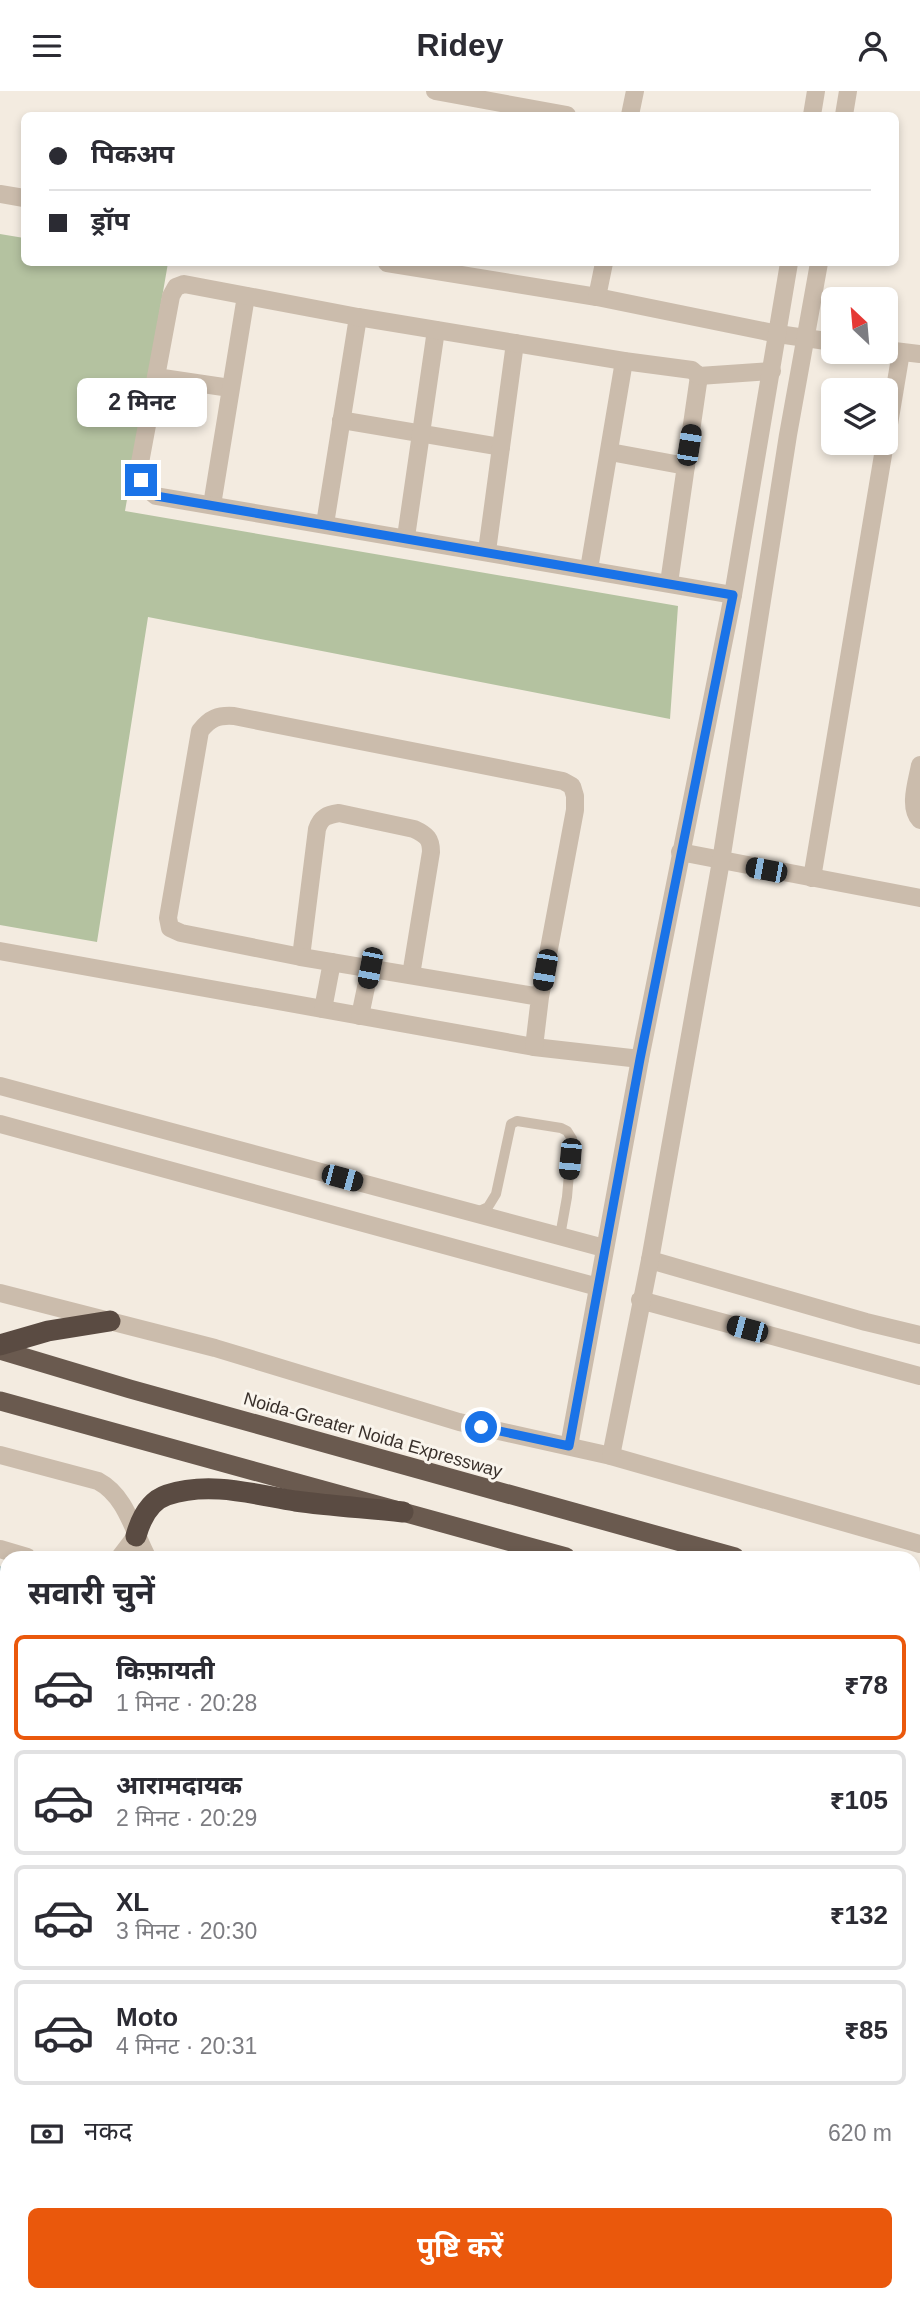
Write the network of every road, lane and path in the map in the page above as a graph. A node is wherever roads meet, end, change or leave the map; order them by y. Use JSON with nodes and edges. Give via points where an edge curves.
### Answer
{"nodes":[{"id":1,"x":435,"y":91,"type":"edge"},
{"id":2,"x":635,"y":91,"type":"edge"},
{"id":3,"x":816,"y":91,"type":"edge"},
{"id":4,"x":848,"y":91,"type":"edge"},
{"id":5,"x":476,"y":94,"type":"edge"},
{"id":6,"x":554,"y":112,"type":"edge"},
{"id":7,"x":631,"y":112,"type":"edge"},
{"id":8,"x":812,"y":112,"type":"edge"},
{"id":9,"x":844,"y":112,"type":"edge"},
{"id":10,"x":0,"y":194,"type":"edge"},
{"id":11,"x":21,"y":198,"type":"edge"},
{"id":12,"x":406,"y":266,"type":"edge"},
{"id":13,"x":603,"y":266,"type":"edge"},
{"id":14,"x":789,"y":266,"type":"edge"},
{"id":15,"x":818,"y":266,"type":"edge"},
{"id":16,"x":246,"y":296,"type":"junction"},
{"id":17,"x":597,"y":297,"type":"junction"},
{"id":18,"x":358,"y":317,"type":"junction"},
{"id":19,"x":436,"y":330,"type":"junction"},
{"id":20,"x":778,"y":334,"type":"junction"},
{"id":21,"x":806,"y":339,"type":"junction"},
{"id":22,"x":821,"y":341,"type":"edge"},
{"id":23,"x":515,"y":343,"type":"junction"},
{"id":24,"x":898,"y":352,"type":"edge"},
{"id":25,"x":920,"y":354,"type":"edge"},
{"id":26,"x":624,"y":362,"type":"junction"},
{"id":27,"x":772,"y":371,"type":"junction"},
{"id":28,"x":699,"y":376,"type":"junction"},
{"id":29,"x":156,"y":377,"type":"junction"},
{"id":30,"x":230,"y":388,"type":"junction"},
{"id":31,"x":341,"y":420,"type":"junction"},
{"id":32,"x":421,"y":434,"type":"junction"},
{"id":33,"x":501,"y":447,"type":"junction"},
{"id":34,"x":610,"y":452,"type":"junction"},
{"id":35,"x":883,"y":455,"type":"edge"},
{"id":36,"x":685,"y":466,"type":"junction"},
{"id":37,"x":212,"y":505,"type":"junction"},
{"id":38,"x":325,"y":524,"type":"junction"},
{"id":39,"x":406,"y":537,"type":"junction"},
{"id":40,"x":487,"y":551,"type":"junction"},
{"id":41,"x":589,"y":569,"type":"junction"},
{"id":42,"x":669,"y":583,"type":"junction"},
{"id":43,"x":733,"y":595,"type":"junction"},
{"id":44,"x":920,"y":765,"type":"edge"},
{"id":45,"x":920,"y":820,"type":"edge"},
{"id":46,"x":680,"y":852,"type":"junction"},
{"id":47,"x":722,"y":861,"type":"junction"},
{"id":48,"x":811,"y":878,"type":"junction"},
{"id":49,"x":920,"y":898,"type":"edge"},
{"id":50,"x":0,"y":951,"type":"edge"},
{"id":51,"x":300,"y":957,"type":"junction"},
{"id":52,"x":332,"y":962,"type":"junction"},
{"id":53,"x":370,"y":968,"type":"junction"},
{"id":54,"x":411,"y":975,"type":"junction"},
{"id":55,"x":540,"y":997,"type":"junction"},
{"id":56,"x":323,"y":1009,"type":"junction"},
{"id":57,"x":360,"y":1016,"type":"junction"},
{"id":58,"x":534,"y":1047,"type":"junction"},
{"id":59,"x":640,"y":1059,"type":"junction"},
{"id":60,"x":0,"y":1086,"type":"edge"},
{"id":61,"x":0,"y":1124,"type":"edge"},
{"id":62,"x":474,"y":1213,"type":"junction"},
{"id":63,"x":560,"y":1236,"type":"junction"},
{"id":64,"x":604,"y":1248,"type":"junction"},
{"id":65,"x":650,"y":1260,"type":"junction"},
{"id":66,"x":598,"y":1286,"type":"junction"},
{"id":67,"x":0,"y":1293,"type":"edge"},
{"id":68,"x":640,"y":1300,"type":"junction"},
{"id":69,"x":110,"y":1321,"type":"junction"},
{"id":70,"x":920,"y":1335,"type":"edge"},
{"id":71,"x":0,"y":1347,"type":"edge"},
{"id":72,"x":920,"y":1376,"type":"edge"},
{"id":73,"x":0,"y":1401,"type":"edge"},
{"id":74,"x":569,"y":1446,"type":"junction"},
{"id":75,"x":0,"y":1455,"type":"edge"},
{"id":76,"x":611,"y":1456,"type":"junction"},
{"id":77,"x":403,"y":1512,"type":"junction"},
{"id":78,"x":136,"y":1536,"type":"junction"},
{"id":79,"x":920,"y":1544,"type":"edge"},
{"id":80,"x":125,"y":1551,"type":"edge"},
{"id":81,"x":144,"y":1551,"type":"edge"},
{"id":82,"x":544,"y":1551,"type":"edge"},
{"id":83,"x":713,"y":1551,"type":"edge"}],
"edges":[{"from":1,"to":5,"type":"street"},
{"from":2,"to":7,"type":"street"},
{"from":3,"to":8,"type":"street"},
{"from":4,"to":9,"type":"street"},
{"from":5,"to":6,"type":"street"},
{"from":10,"to":11,"type":"street"},
{"from":12,"to":17,"type":"street"},
{"from":13,"to":17,"type":"street"},
{"from":14,"to":20,"type":"street"},
{"from":15,"to":21,"type":"street"},
{"from":16,"to":18,"type":"street"},
{"from":16,"to":29,"type":"street","via":[[192,284],[176,287]]},
{"from":16,"to":30,"type":"street"},
{"from":17,"to":20,"type":"street"},
{"from":18,"to":19,"type":"street"},
{"from":18,"to":31,"type":"street"},
{"from":19,"to":23,"type":"street"},
{"from":19,"to":32,"type":"street"},
{"from":20,"to":21,"type":"street"},
{"from":20,"to":27,"type":"street"},
{"from":21,"to":22,"type":"street"},
{"from":21,"to":47,"type":"street"},
{"from":23,"to":26,"type":"street"},
{"from":23,"to":33,"type":"street"},
{"from":24,"to":25,"type":"street"},
{"from":26,"to":28,"type":"street","via":[[692,370]]},
{"from":26,"to":34,"type":"street"},
{"from":27,"to":28,"type":"street"},
{"from":27,"to":43,"type":"street"},
{"from":28,"to":36,"type":"street"},
{"from":29,"to":30,"type":"street"},
{"from":29,"to":37,"type":"street","via":[[139,468],[141,480],[156,496]]},
{"from":30,"to":37,"type":"street"},
{"from":31,"to":32,"type":"street"},
{"from":31,"to":38,"type":"street"},
{"from":32,"to":33,"type":"street"},
{"from":32,"to":39,"type":"street"},
{"from":33,"to":40,"type":"street"},
{"from":34,"to":36,"type":"street"},
{"from":34,"to":41,"type":"street"},
{"from":35,"to":48,"type":"street"},
{"from":36,"to":42,"type":"street"},
{"from":37,"to":38,"type":"street"},
{"from":38,"to":39,"type":"street"},
{"from":39,"to":40,"type":"street"},
{"from":40,"to":41,"type":"street"},
{"from":41,"to":42,"type":"street"},
{"from":42,"to":43,"type":"street"},
{"from":43,"to":46,"type":"street"},
{"from":44,"to":45,"type":"street","via":[[914,804]]},
{"from":46,"to":47,"type":"street"},
{"from":46,"to":59,"type":"street"},
{"from":47,"to":48,"type":"street"},
{"from":47,"to":65,"type":"street"},
{"from":48,"to":49,"type":"street"},
{"from":50,"to":56,"type":"street"},
{"from":51,"to":52,"type":"street"},
{"from":51,"to":54,"type":"street","via":[[317,829],[327,814],[339,813],[414,829],[431,841]]},
{"from":51,"to":55,"type":"street","via":[[170,928],[200,731],[210,719],[234,716],[572,786],[575,810]]},
{"from":52,"to":53,"type":"street"},
{"from":52,"to":56,"type":"street"},
{"from":53,"to":54,"type":"street"},
{"from":53,"to":57,"type":"street"},
{"from":54,"to":55,"type":"street"},
{"from":55,"to":58,"type":"street"},
{"from":56,"to":57,"type":"street"},
{"from":57,"to":58,"type":"street"},
{"from":58,"to":59,"type":"street"},
{"from":59,"to":64,"type":"street"},
{"from":60,"to":62,"type":"street"},
{"from":61,"to":66,"type":"street"},
{"from":62,"to":63,"type":"street"},
{"from":62,"to":63,"type":"lane","via":[[488,1207],[496,1194],[511,1124],[561,1128],[572,1139]]},
{"from":63,"to":64,"type":"street"},
{"from":64,"to":66,"type":"street"},
{"from":65,"to":68,"type":"street"},
{"from":65,"to":70,"type":"street"},
{"from":66,"to":74,"type":"street"},
{"from":67,"to":69,"type":"street"},
{"from":68,"to":72,"type":"street"},
{"from":68,"to":76,"type":"street"},
{"from":69,"to":71,"type":"highway","via":[[48,1331]]},
{"from":69,"to":74,"type":"street","via":[[459,1422]]},
{"from":71,"to":83,"type":"highway","name":"Noida-Greater Noida Expressway","via":[[130,1389]]},
{"from":73,"to":77,"type":"highway"},
{"from":74,"to":76,"type":"street"},
{"from":75,"to":78,"type":"street","via":[[111,1488]]},
{"from":76,"to":79,"type":"street"},
{"from":77,"to":78,"type":"highway","via":[[214,1487],[166,1495],[149,1505]]},
{"from":77,"to":82,"type":"highway"},
{"from":78,"to":80,"type":"street"},
{"from":78,"to":81,"type":"street"}]}
